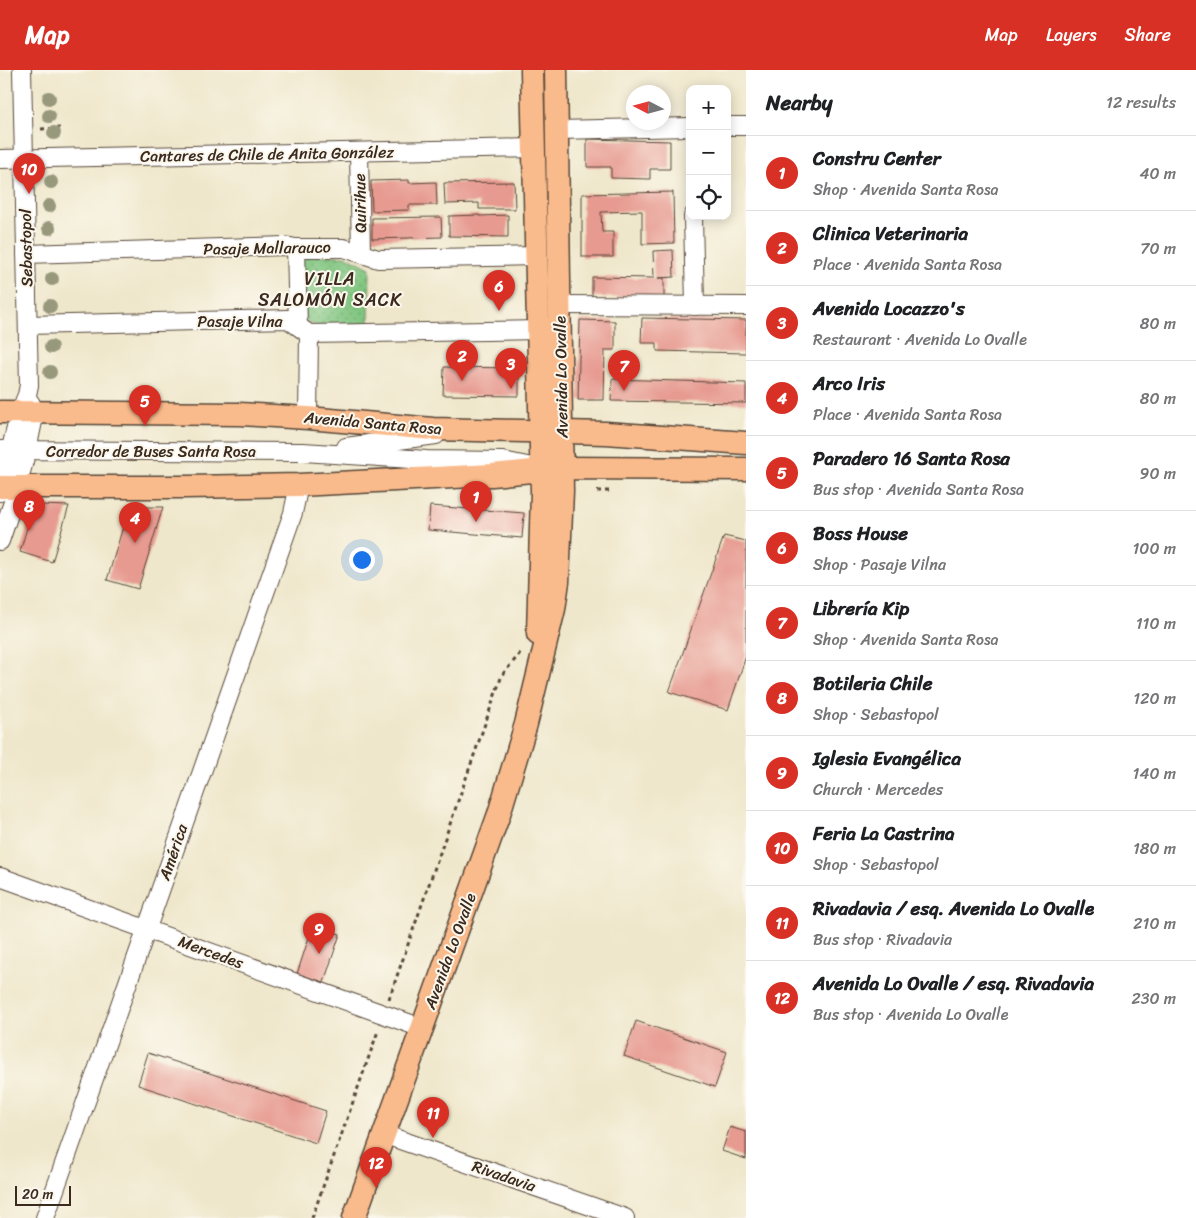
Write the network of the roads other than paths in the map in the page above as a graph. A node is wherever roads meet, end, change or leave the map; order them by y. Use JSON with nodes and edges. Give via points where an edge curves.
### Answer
{"nodes":[{"id":1,"x":22,"y":70,"type":"edge"},
{"id":2,"x":532,"y":70,"type":"edge"},
{"id":3,"x":556,"y":70,"type":"edge"},
{"id":4,"x":731,"y":126,"type":"edge"},
{"id":5,"x":746,"y":126,"type":"edge"},
{"id":6,"x":686,"y":127,"type":"edge"},
{"id":7,"x":557,"y":130,"type":"junction"},
{"id":8,"x":534,"y":148,"type":"junction"},
{"id":9,"x":359,"y":152,"type":"junction"},
{"id":10,"x":24,"y":159,"type":"junction"},
{"id":11,"x":0,"y":160,"type":"edge"},
{"id":12,"x":693,"y":220,"type":"edge"},
{"id":13,"x":296,"y":248,"type":"junction"},
{"id":14,"x":360,"y":253,"type":"junction"},
{"id":15,"x":26,"y":254,"type":"junction"},
{"id":16,"x":536,"y":256,"type":"junction"},
{"id":17,"x":560,"y":304,"type":"junction"},
{"id":18,"x":695,"y":306,"type":"junction"},
{"id":19,"x":746,"y":306,"type":"edge"},
{"id":20,"x":28,"y":325,"type":"junction"},
{"id":21,"x":303,"y":330,"type":"junction"},
{"id":22,"x":538,"y":330,"type":"junction"},
{"id":23,"x":21,"y":408,"type":"edge"},
{"id":24,"x":308,"y":418,"type":"junction"},
{"id":25,"x":462,"y":430,"type":"junction"},
{"id":26,"x":551,"y":433,"type":"junction"},
{"id":27,"x":746,"y":443,"type":"edge"},
{"id":28,"x":13,"y":450,"type":"edge"},
{"id":29,"x":303,"y":452,"type":"junction"},
{"id":30,"x":552,"y":469,"type":"junction"},
{"id":31,"x":746,"y":470,"type":"edge"},
{"id":32,"x":299,"y":485,"type":"junction"},
{"id":33,"x":5,"y":488,"type":"edge"},
{"id":34,"x":0,"y":541,"type":"edge"},
{"id":35,"x":0,"y":877,"type":"edge"},
{"id":36,"x":146,"y":929,"type":"junction"},
{"id":37,"x":422,"y":1028,"type":"junction"},
{"id":38,"x":383,"y":1134,"type":"junction"},
{"id":39,"x":45,"y":1218,"type":"edge"},
{"id":40,"x":354,"y":1218,"type":"edge"},
{"id":41,"x":625,"y":1218,"type":"edge"}],
"edges":[{"from":1,"to":10,"type":"street","name":"Sebastopol"},
{"from":2,"to":8,"type":"main road","name":"Avenida Lo Ovalle"},
{"from":3,"to":7,"type":"main road","name":"Avenida Lo Ovalle"},
{"from":4,"to":5,"type":"street"},
{"from":6,"to":7,"type":"street"},
{"from":7,"to":17,"type":"main road","name":"Avenida Lo Ovalle"},
{"from":8,"to":9,"type":"street","name":"Cantares de Chile de Anita González"},
{"from":8,"to":16,"type":"main road","name":"Avenida Lo Ovalle"},
{"from":9,"to":10,"type":"street","name":"Cantares de Chile de Anita González"},
{"from":9,"to":14,"type":"street","name":"Quirihue"},
{"from":10,"to":11,"type":"street","name":"Cantares de Chile de Anita González"},
{"from":10,"to":15,"type":"street","name":"Sebastopol"},
{"from":12,"to":18,"type":"street"},
{"from":13,"to":14,"type":"street","name":"Pasaje Mallarauco","via":[[344,248]]},
{"from":13,"to":15,"type":"street","name":"Pasaje Mallarauco"},
{"from":13,"to":21,"type":"street"},
{"from":14,"to":16,"type":"street","name":"Pasaje Mallarauco","via":[[378,259]]},
{"from":15,"to":20,"type":"street","name":"Sebastopol"},
{"from":16,"to":22,"type":"main road","name":"Avenida Lo Ovalle"},
{"from":17,"to":18,"type":"street"},
{"from":17,"to":26,"type":"main road","name":"Avenida Lo Ovalle"},
{"from":18,"to":19,"type":"street"},
{"from":20,"to":21,"type":"street","name":"Pasaje Vilna","via":[[288,319]]},
{"from":20,"to":23,"type":"street","name":"Sebastopol","via":[[29,385]]},
{"from":21,"to":22,"type":"street","name":"Pasaje Vilna"},
{"from":21,"to":24,"type":"street"},
{"from":22,"to":26,"type":"main road","name":"Avenida Lo Ovalle"},
{"from":23,"to":24,"type":"main road","name":"Avenida Santa Rosa"},
{"from":23,"to":28,"type":"street","name":"Sebastopol"},
{"from":24,"to":25,"type":"main road","name":"Avenida Santa Rosa"},
{"from":25,"to":26,"type":"main road","name":"Avenida Santa Rosa"},
{"from":25,"to":29,"type":"street","name":"Corredor de Buses Santa Rosa"},
{"from":26,"to":27,"type":"main road","name":"Avenida Santa Rosa"},
{"from":26,"to":30,"type":"main road","name":"Avenida Lo Ovalle"},
{"from":28,"to":29,"type":"street","name":"Corredor de Buses Santa Rosa"},
{"from":28,"to":33,"type":"street","name":"Sebastopol"},
{"from":29,"to":30,"type":"street","name":"Corredor de Buses Santa Rosa","via":[[503,461]]},
{"from":30,"to":31,"type":"main road"},
{"from":30,"to":32,"type":"main road"},
{"from":30,"to":37,"type":"main road","name":"Avenida Lo Ovalle","via":[[542,508],[537,682],[500,814]]},
{"from":32,"to":33,"type":"main road"},
{"from":32,"to":36,"type":"street","name":"América","via":[[293,513]]},
{"from":33,"to":34,"type":"street","name":"Sebastopol"},
{"from":35,"to":36,"type":"street","name":"Mercedes"},
{"from":36,"to":37,"type":"street","name":"Mercedes"},
{"from":36,"to":39,"type":"street","name":"América"},
{"from":37,"to":38,"type":"main road","name":"Avenida Lo Ovalle"},
{"from":38,"to":40,"type":"main road","name":"Avenida Lo Ovalle"},
{"from":38,"to":41,"type":"street","name":"Rivadavia"}]}
